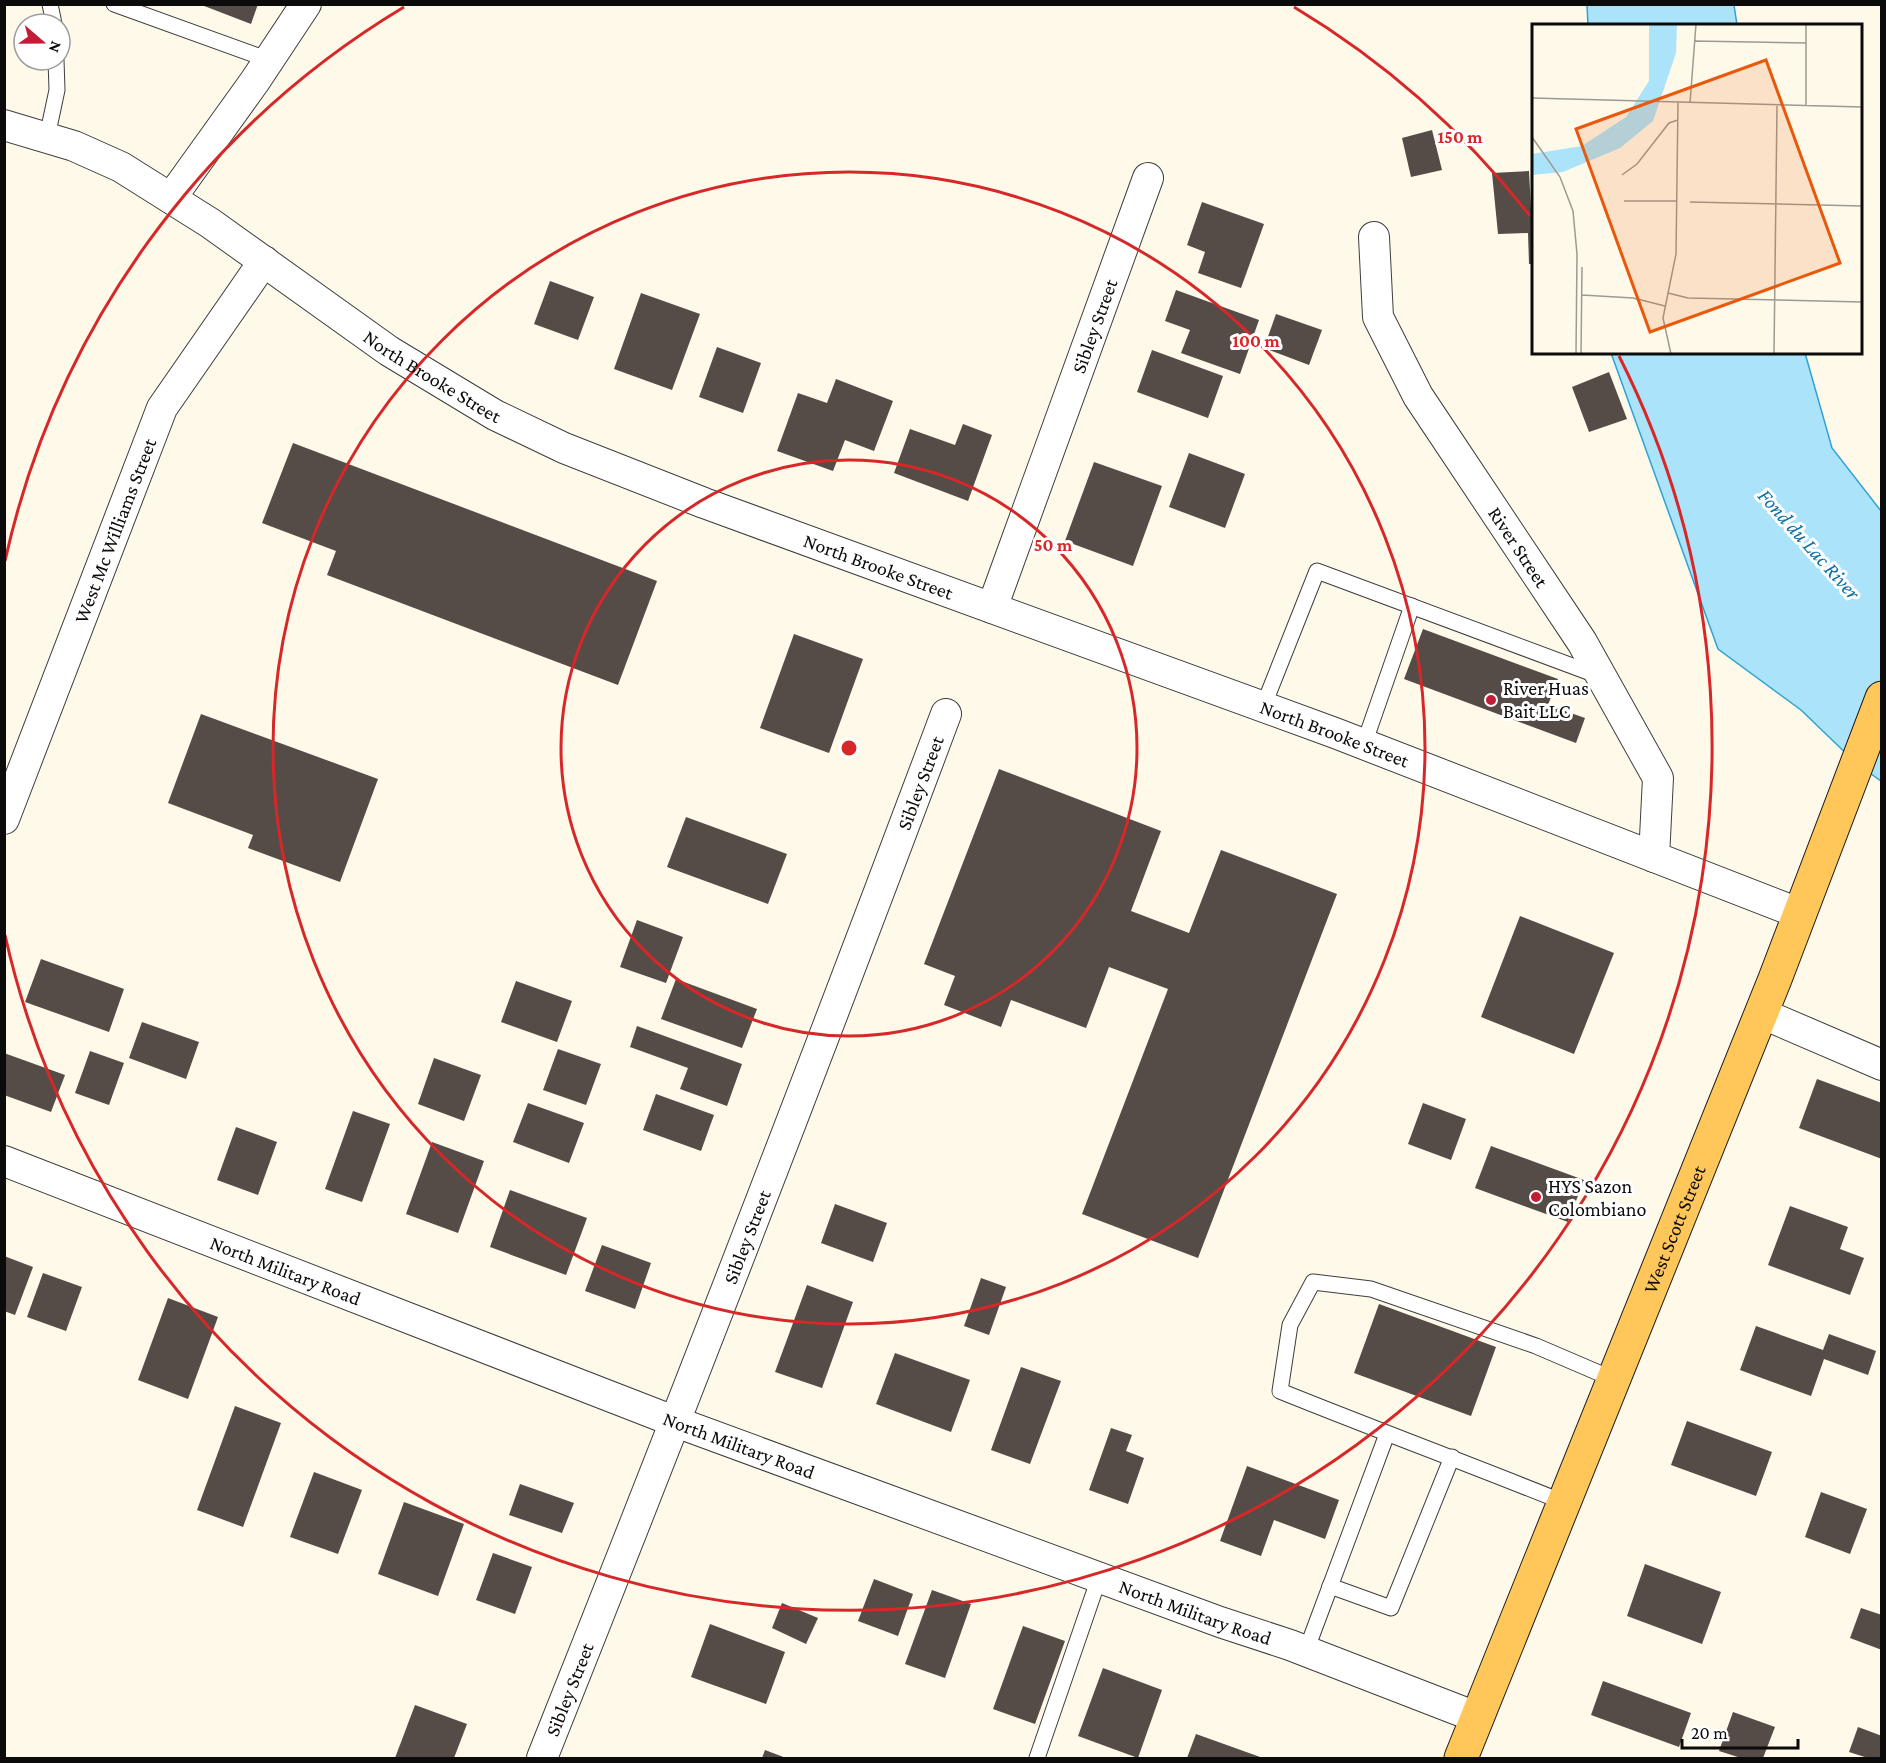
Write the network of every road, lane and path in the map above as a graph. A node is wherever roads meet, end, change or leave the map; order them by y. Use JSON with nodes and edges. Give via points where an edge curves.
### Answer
{"nodes":[{"id":1,"x":114,"y":4,"type":"edge"},
{"id":2,"x":306,"y":4,"type":"edge"},
{"id":3,"x":269,"y":60,"type":"junction"},
{"id":4,"x":56,"y":72,"type":"edge"},
{"id":5,"x":4,"y":125,"type":"edge"},
{"id":6,"x":47,"y":137,"type":"junction"},
{"id":7,"x":1148,"y":178,"type":"dead end"},
{"id":8,"x":171,"y":198,"type":"junction"},
{"id":9,"x":1374,"y":237,"type":"dead end"},
{"id":10,"x":264,"y":261,"type":"junction"},
{"id":11,"x":1412,"y":606,"type":"junction"},
{"id":12,"x":992,"y":608,"type":"junction"},
{"id":13,"x":1602,"y":678,"type":"junction"},
{"id":14,"x":1881,"y":698,"type":"edge"},
{"id":15,"x":1263,"y":707,"type":"junction"},
{"id":16,"x":946,"y":714,"type":"dead end"},
{"id":17,"x":1364,"y":744,"type":"junction"},
{"id":18,"x":4,"y":819,"type":"edge"},
{"id":19,"x":1654,"y":857,"type":"junction"},
{"id":20,"x":1800,"y":914,"type":"junction"},
{"id":21,"x":1761,"y":1013,"type":"junction"},
{"id":22,"x":1881,"y":1065,"type":"edge"},
{"id":23,"x":4,"y":1161,"type":"edge"},
{"id":24,"x":1613,"y":1379,"type":"junction"},
{"id":25,"x":676,"y":1422,"type":"junction"},
{"id":26,"x":1388,"y":1434,"type":"junction"},
{"id":27,"x":1452,"y":1456,"type":"junction"},
{"id":28,"x":1563,"y":1502,"type":"junction"},
{"id":29,"x":1099,"y":1578,"type":"junction"},
{"id":30,"x":1330,"y":1586,"type":"junction"},
{"id":31,"x":1306,"y":1652,"type":"junction"},
{"id":32,"x":1476,"y":1717,"type":"junction"},
{"id":33,"x":542,"y":1758,"type":"edge"},
{"id":34,"x":1037,"y":1758,"type":"edge"},
{"id":35,"x":1461,"y":1758,"type":"edge"}],
"edges":[{"from":1,"to":3,"type":"lane"},
{"from":2,"to":3,"type":"street"},
{"from":3,"to":8,"type":"street"},
{"from":4,"to":6,"type":"lane","via":[[57,90]]},
{"from":5,"to":6,"type":"street","name":"North Brooke Street"},
{"from":6,"to":8,"type":"street","name":"North Brooke Street","via":[[121,167]]},
{"from":7,"to":12,"type":"street","name":"Sibley Street"},
{"from":8,"to":10,"type":"street","name":"North Brooke Street"},
{"from":9,"to":13,"type":"street","name":"River Street","via":[[1378,317],[1418,396]]},
{"from":10,"to":12,"type":"street","name":"North Brooke Street","via":[[388,351],[495,415],[564,448]]},
{"from":10,"to":18,"type":"street","name":"West Mc Williams Street","via":[[162,408]]},
{"from":11,"to":13,"type":"lane"},
{"from":11,"to":15,"type":"lane","via":[[1317,571]]},
{"from":11,"to":17,"type":"lane"},
{"from":12,"to":15,"type":"street","name":"North Brooke Street"},
{"from":13,"to":19,"type":"street","name":"River Street","via":[[1658,778]]},
{"from":14,"to":20,"type":"main road","name":"West Scott Street"},
{"from":15,"to":17,"type":"street","name":"North Brooke Street"},
{"from":16,"to":25,"type":"street","name":"Sibley Street"},
{"from":17,"to":19,"type":"street","name":"North Brooke Street"},
{"from":19,"to":20,"type":"street","name":"North Brooke Street"},
{"from":20,"to":21,"type":"main road","name":"West Scott Street"},
{"from":21,"to":22,"type":"street"},
{"from":21,"to":24,"type":"main road","name":"West Scott Street"},
{"from":23,"to":25,"type":"street","name":"North Military Road"},
{"from":24,"to":26,"type":"lane","via":[[1536,1346],[1371,1289],[1313,1282],[1290,1326],[1280,1391]]},
{"from":24,"to":28,"type":"main road","name":"West Scott Street"},
{"from":25,"to":29,"type":"street","name":"North Military Road"},
{"from":25,"to":33,"type":"street","name":"Sibley Street"},
{"from":26,"to":27,"type":"lane"},
{"from":26,"to":30,"type":"lane"},
{"from":27,"to":28,"type":"lane"},
{"from":27,"to":30,"type":"lane","via":[[1391,1608]]},
{"from":28,"to":32,"type":"main road","name":"West Scott Street"},
{"from":29,"to":31,"type":"street","name":"North Military Road"},
{"from":29,"to":34,"type":"lane"},
{"from":30,"to":31,"type":"lane"},
{"from":31,"to":32,"type":"street","name":"North Military Road"},
{"from":32,"to":35,"type":"main road","name":"West Scott Street"}]}
